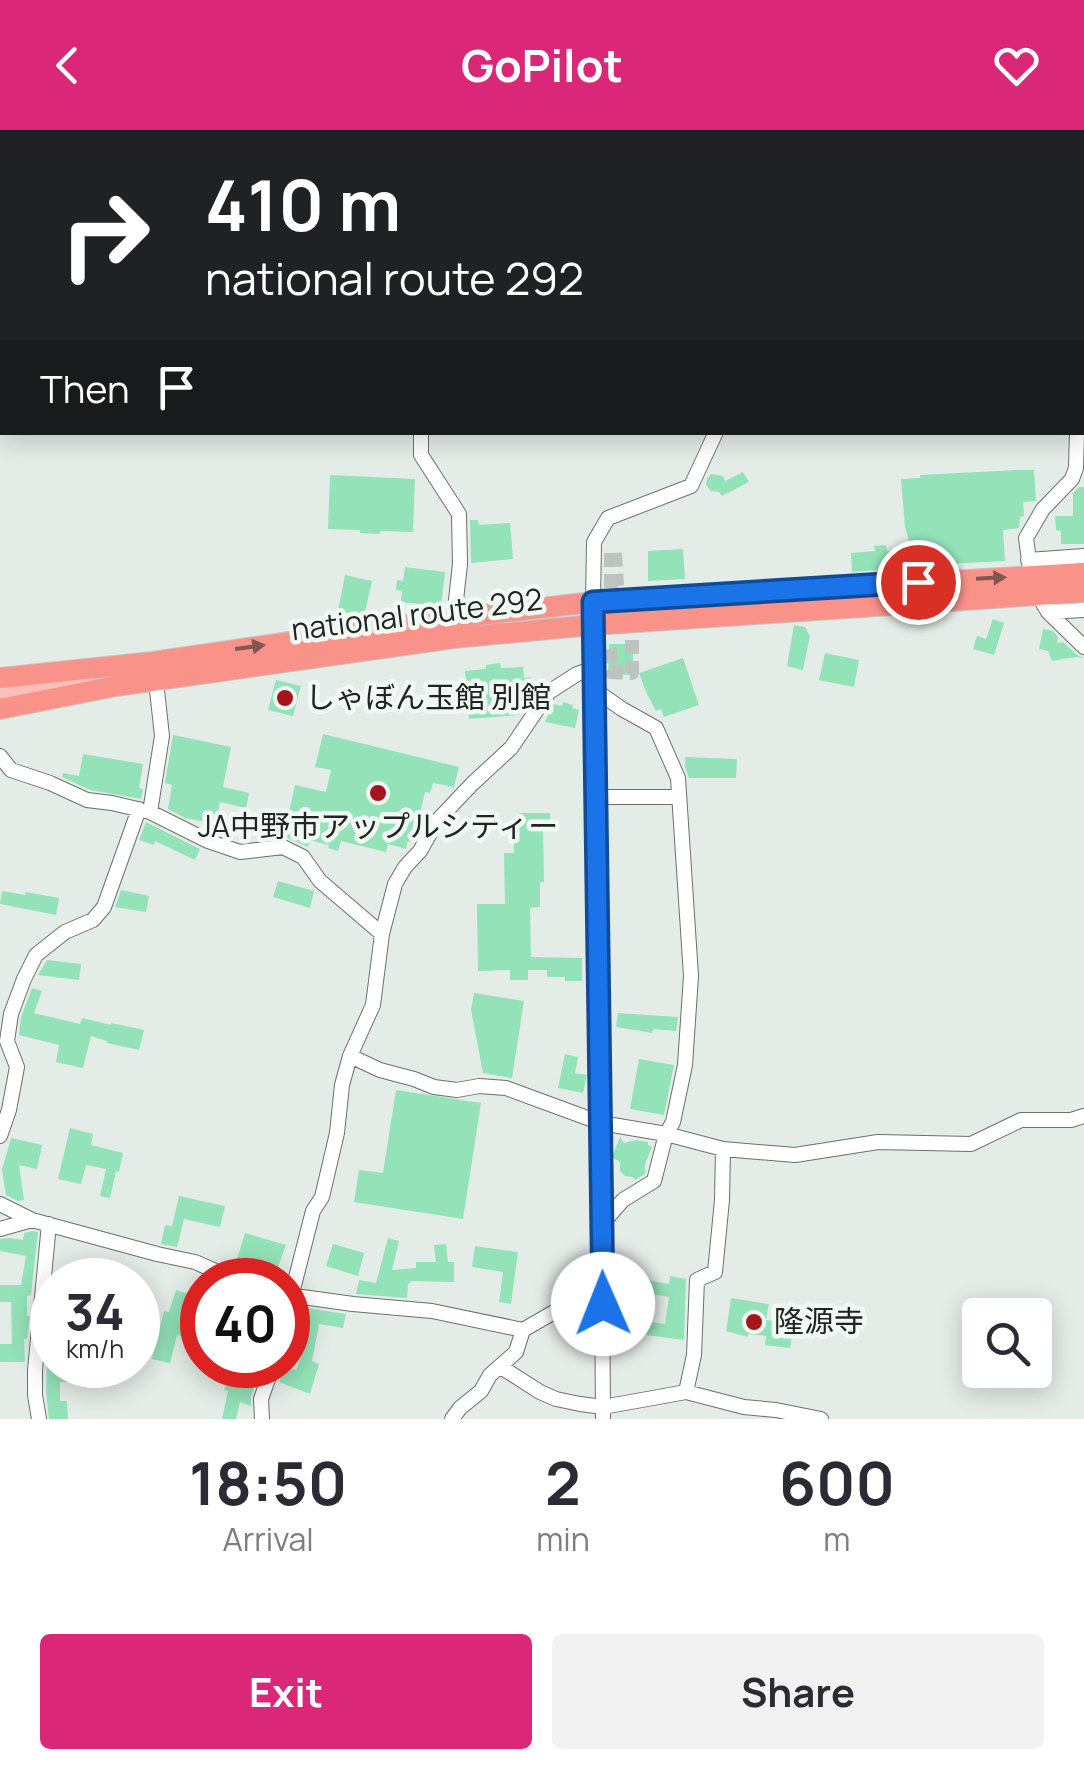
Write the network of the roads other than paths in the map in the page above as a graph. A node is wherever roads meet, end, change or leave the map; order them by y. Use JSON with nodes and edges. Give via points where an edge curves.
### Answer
{"nodes":[{"id":1,"x":421,"y":435,"type":"edge"},
{"id":2,"x":715,"y":435,"type":"edge"},
{"id":3,"x":1077,"y":435,"type":"edge"},
{"id":4,"x":1084,"y":556,"type":"edge"},
{"id":5,"x":1084,"y":573,"type":"edge"},
{"id":6,"x":1037,"y":586,"type":"junction"},
{"id":7,"x":1084,"y":592,"type":"edge"},
{"id":8,"x":593,"y":602,"type":"junction"},
{"id":9,"x":1084,"y":610,"type":"edge"},
{"id":10,"x":454,"y":618,"type":"junction"},
{"id":11,"x":594,"y":625,"type":"junction"},
{"id":12,"x":1084,"y":646,"type":"edge"},
{"id":13,"x":594,"y":668,"type":"junction"},
{"id":14,"x":155,"y":671,"type":"junction"},
{"id":15,"x":0,"y":678,"type":"edge"},
{"id":16,"x":596,"y":690,"type":"junction"},
{"id":17,"x":0,"y":691,"type":"edge"},
{"id":18,"x":0,"y":709,"type":"edge"},
{"id":19,"x":0,"y":756,"type":"edge"},
{"id":20,"x":678,"y":797,"type":"junction"},
{"id":21,"x":594,"y":798,"type":"junction"},
{"id":22,"x":144,"y":811,"type":"junction"},
{"id":23,"x":382,"y":934,"type":"junction"},
{"id":24,"x":350,"y":1056,"type":"junction"},
{"id":25,"x":1084,"y":1116,"type":"edge"},
{"id":26,"x":601,"y":1123,"type":"junction"},
{"id":27,"x":666,"y":1134,"type":"junction"},
{"id":28,"x":0,"y":1136,"type":"edge"},
{"id":29,"x":723,"y":1150,"type":"junction"},
{"id":30,"x":0,"y":1204,"type":"edge"},
{"id":31,"x":32,"y":1220,"type":"junction"},
{"id":32,"x":49,"y":1224,"type":"junction"},
{"id":33,"x":601,"y":1226,"type":"junction"},
{"id":34,"x":0,"y":1228,"type":"edge"},
{"id":35,"x":300,"y":1258,"type":"edge"},
{"id":36,"x":180,"y":1259,"type":"edge"},
{"id":37,"x":310,"y":1302,"type":"edge"},
{"id":38,"x":603,"y":1304,"type":"junction"},
{"id":39,"x":523,"y":1330,"type":"junction"},
{"id":40,"x":501,"y":1367,"type":"junction"},
{"id":41,"x":265,"y":1388,"type":"edge"},
{"id":42,"x":686,"y":1392,"type":"junction"},
{"id":43,"x":603,"y":1413,"type":"edge"},
{"id":44,"x":744,"y":1413,"type":"edge"},
{"id":45,"x":39,"y":1419,"type":"edge"},
{"id":46,"x":262,"y":1419,"type":"edge"},
{"id":47,"x":452,"y":1419,"type":"edge"},
{"id":48,"x":821,"y":1419,"type":"edge"}],
"edges":[{"from":1,"to":10,"type":"street","via":[[422,454],[459,514]]},
{"from":2,"to":8,"type":"street","via":[[691,486],[608,518],[594,542]]},
{"from":3,"to":6,"type":"street","via":[[1076,468],[1026,538]]},
{"from":4,"to":6,"type":"street"},
{"from":5,"to":6,"type":"highway","name":"national route 292"},
{"from":6,"to":7,"type":"highway","name":"national route 292"},
{"from":8,"to":6,"type":"highway","name":"national route 292","one_way":true},
{"from":6,"to":9,"type":"street"},
{"from":6,"to":11,"type":"highway","name":"national route 292"},
{"from":6,"to":12,"type":"street"},
{"from":8,"to":10,"type":"highway","name":"national route 292"},
{"from":8,"to":11,"type":"street"},
{"from":14,"to":10,"type":"highway","name":"national route 292","one_way":true},
{"from":11,"to":13,"type":"street"},
{"from":11,"to":14,"type":"highway","name":"national route 292"},
{"from":13,"to":16,"type":"street"},
{"from":13,"to":23,"type":"street","via":[[549,692],[511,748],[437,820],[404,867]]},
{"from":14,"to":15,"type":"highway","name":"national route 292"},
{"from":14,"to":17,"type":"main road"},
{"from":14,"to":18,"type":"highway","name":"national route 292"},
{"from":14,"to":22,"type":"street","via":[[162,736]]},
{"from":16,"to":20,"type":"street","via":[[656,728],[678,778]]},
{"from":16,"to":21,"type":"street"},
{"from":19,"to":22,"type":"street","via":[[11,770],[86,800]]},
{"from":20,"to":21,"type":"street"},
{"from":20,"to":27,"type":"street","via":[[692,976],[685,1065]]},
{"from":21,"to":26,"type":"street"},
{"from":22,"to":23,"type":"street","via":[[240,852],[284,847]]},
{"from":22,"to":28,"type":"street","via":[[104,908],[36,955],[24,979],[11,1014],[7,1041],[18,1067]]},
{"from":23,"to":24,"type":"street","via":[[372,1005]]},
{"from":24,"to":26,"type":"street","via":[[434,1087],[506,1088]]},
{"from":24,"to":35,"type":"street","via":[[322,1198]]},
{"from":25,"to":29,"type":"street","via":[[1021,1120],[971,1144],[878,1142],[795,1155]]},
{"from":26,"to":27,"type":"street"},
{"from":26,"to":33,"type":"street"},
{"from":27,"to":29,"type":"street"},
{"from":27,"to":33,"type":"street","via":[[654,1181],[623,1200]]},
{"from":29,"to":42,"type":"street","via":[[714,1272],[697,1280]]},
{"from":30,"to":31,"type":"street"},
{"from":31,"to":32,"type":"street"},
{"from":31,"to":34,"type":"street"},
{"from":32,"to":36,"type":"street"},
{"from":32,"to":45,"type":"street","via":[[35,1370]]},
{"from":33,"to":38,"type":"street"},
{"from":37,"to":39,"type":"street","via":[[432,1311]]},
{"from":38,"to":39,"type":"street","via":[[568,1304]]},
{"from":38,"to":43,"type":"street"},
{"from":39,"to":40,"type":"street","via":[[516,1352]]},
{"from":40,"to":43,"type":"street","via":[[556,1399]]},
{"from":40,"to":47,"type":"street"},
{"from":41,"to":46,"type":"street"},
{"from":42,"to":43,"type":"street"},
{"from":42,"to":44,"type":"street"},
{"from":44,"to":48,"type":"street","via":[[776,1410]]}]}
